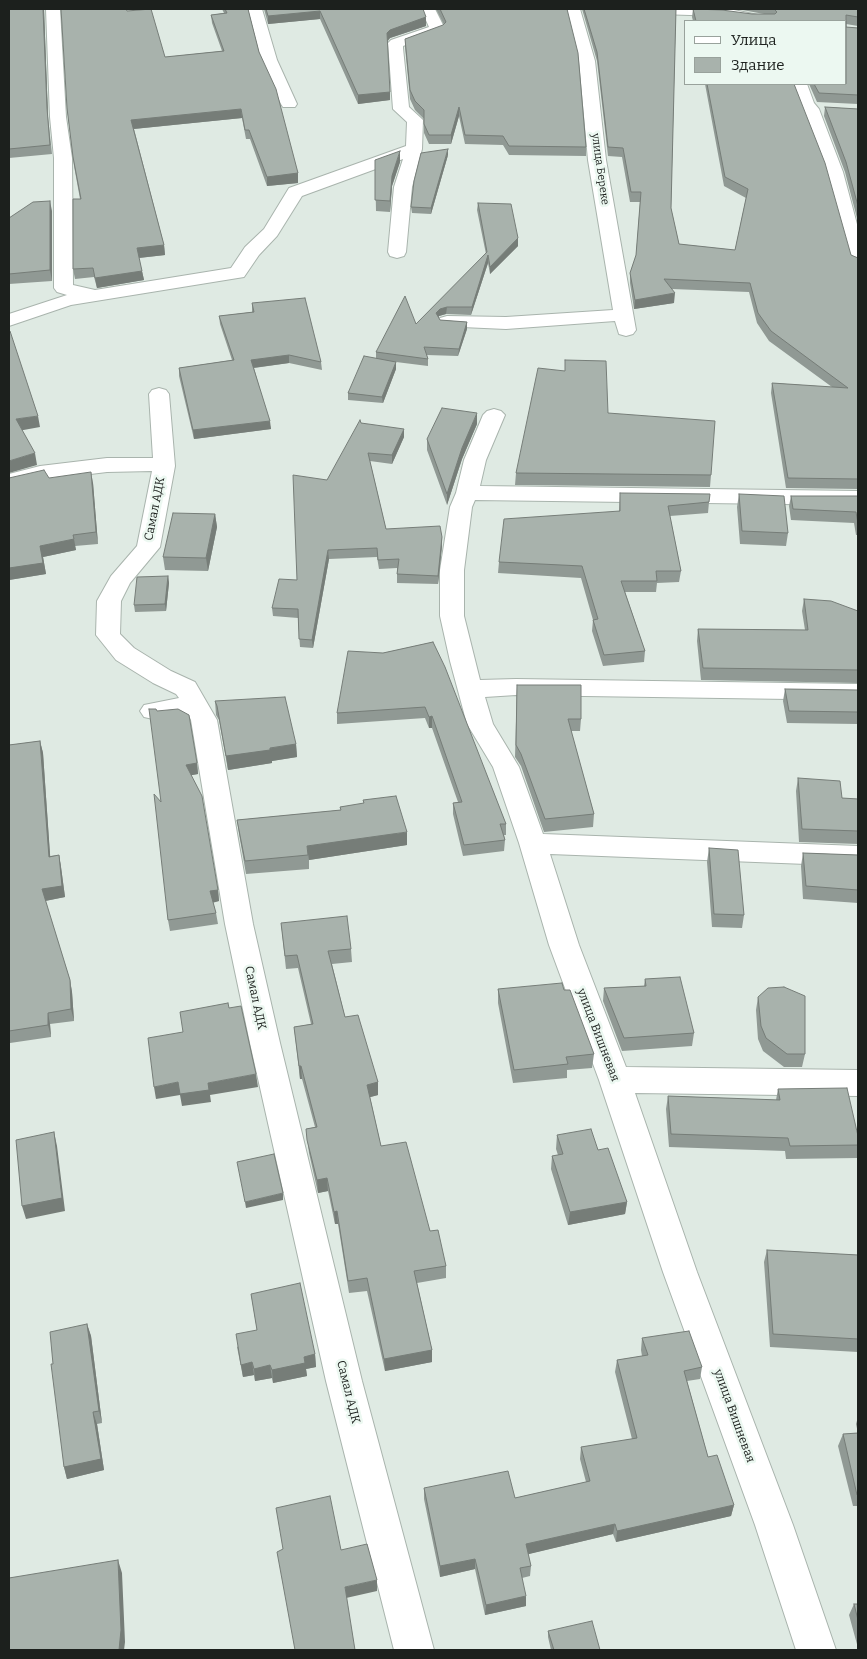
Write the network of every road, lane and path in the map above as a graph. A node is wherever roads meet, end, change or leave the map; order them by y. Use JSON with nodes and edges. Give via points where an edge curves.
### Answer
{"nodes":[{"id":1,"x":53,"y":9,"type":"edge"},
{"id":2,"x":256,"y":9,"type":"edge"},
{"id":3,"x":428,"y":9,"type":"edge"},
{"id":4,"x":573,"y":9,"type":"edge"},
{"id":5,"x":627,"y":9,"type":"edge"},
{"id":6,"x":764,"y":20,"type":"edge"},
{"id":7,"x":799,"y":85,"type":"edge"},
{"id":8,"x":288,"y":104,"type":"dead end"},
{"id":9,"x":811,"y":109,"type":"junction"},
{"id":10,"x":830,"y":110,"type":"edge"},
{"id":11,"x":414,"y":149,"type":"junction"},
{"id":12,"x":397,"y":252,"type":"dead end"},
{"id":13,"x":858,"y":260,"type":"edge"},
{"id":14,"x":59,"y":296,"type":"junction"},
{"id":15,"x":9,"y":320,"type":"edge"},
{"id":16,"x":447,"y":322,"type":"edge"},
{"id":17,"x":159,"y":394,"type":"dead end"},
{"id":18,"x":494,"y":415,"type":"dead end"},
{"id":19,"x":164,"y":466,"type":"junction"},
{"id":20,"x":9,"y":481,"type":"edge"},
{"id":21,"x":467,"y":493,"type":"junction"},
{"id":22,"x":858,"y":498,"type":"edge"},
{"id":23,"x":471,"y":689,"type":"junction"},
{"id":24,"x":858,"y":692,"type":"edge"},
{"id":25,"x":196,"y":704,"type":"junction"},
{"id":26,"x":153,"y":711,"type":"edge"},
{"id":27,"x":533,"y":843,"type":"junction"},
{"id":28,"x":858,"y":856,"type":"edge"},
{"id":29,"x":615,"y":1080,"type":"junction"},
{"id":30,"x":858,"y":1083,"type":"edge"},
{"id":31,"x":414,"y":1650,"type":"edge"},
{"id":32,"x":816,"y":1650,"type":"edge"}],
"edges":[{"from":1,"to":14,"type":"street","via":[[63,158]]},
{"from":2,"to":8,"type":"street","via":[[269,60]]},
{"from":3,"to":11,"type":"street","via":[[437,29],[396,43],[394,48],[401,108],[415,120]]},
{"from":4,"to":16,"type":"street","name":"улица Береке","via":[[587,61],[597,160],[625,322]]},
{"from":5,"to":6,"type":"street","via":[[721,12]]},
{"from":7,"to":9,"type":"street"},
{"from":9,"to":10,"type":"street"},
{"from":9,"to":13,"type":"street","via":[[834,172]]},
{"from":11,"to":12,"type":"street","via":[[403,187]]},
{"from":11,"to":14,"type":"street","via":[[295,192],[271,232],[237,273],[68,300]]},
{"from":14,"to":15,"type":"street"},
{"from":17,"to":19,"type":"street","name":"Самал АДК"},
{"from":18,"to":21,"type":"street","name":"улица Вишневая","via":[[475,460]]},
{"from":19,"to":20,"type":"street","via":[[145,463],[107,465]]},
{"from":19,"to":25,"type":"street","name":"Самал АДК","via":[[148,547],[119,581],[109,601],[108,635],[125,654],[186,688]]},
{"from":21,"to":22,"type":"street"},
{"from":21,"to":23,"type":"street","name":"улица Вишневая","via":[[461,507],[452,570],[452,616]]},
{"from":23,"to":24,"type":"street"},
{"from":23,"to":27,"type":"street","name":"улица Вишневая","via":[[480,724],[506,767]]},
{"from":25,"to":26,"type":"street"},
{"from":25,"to":31,"type":"street","name":"Самал АДК","via":[[204,720],[239,924],[295,1176]]},
{"from":27,"to":28,"type":"street"},
{"from":27,"to":29,"type":"street","name":"улица Вишневая","via":[[564,945]]},
{"from":29,"to":30,"type":"street"},
{"from":29,"to":32,"type":"street","name":"улица Вишневая","via":[[680,1272]]}]}
